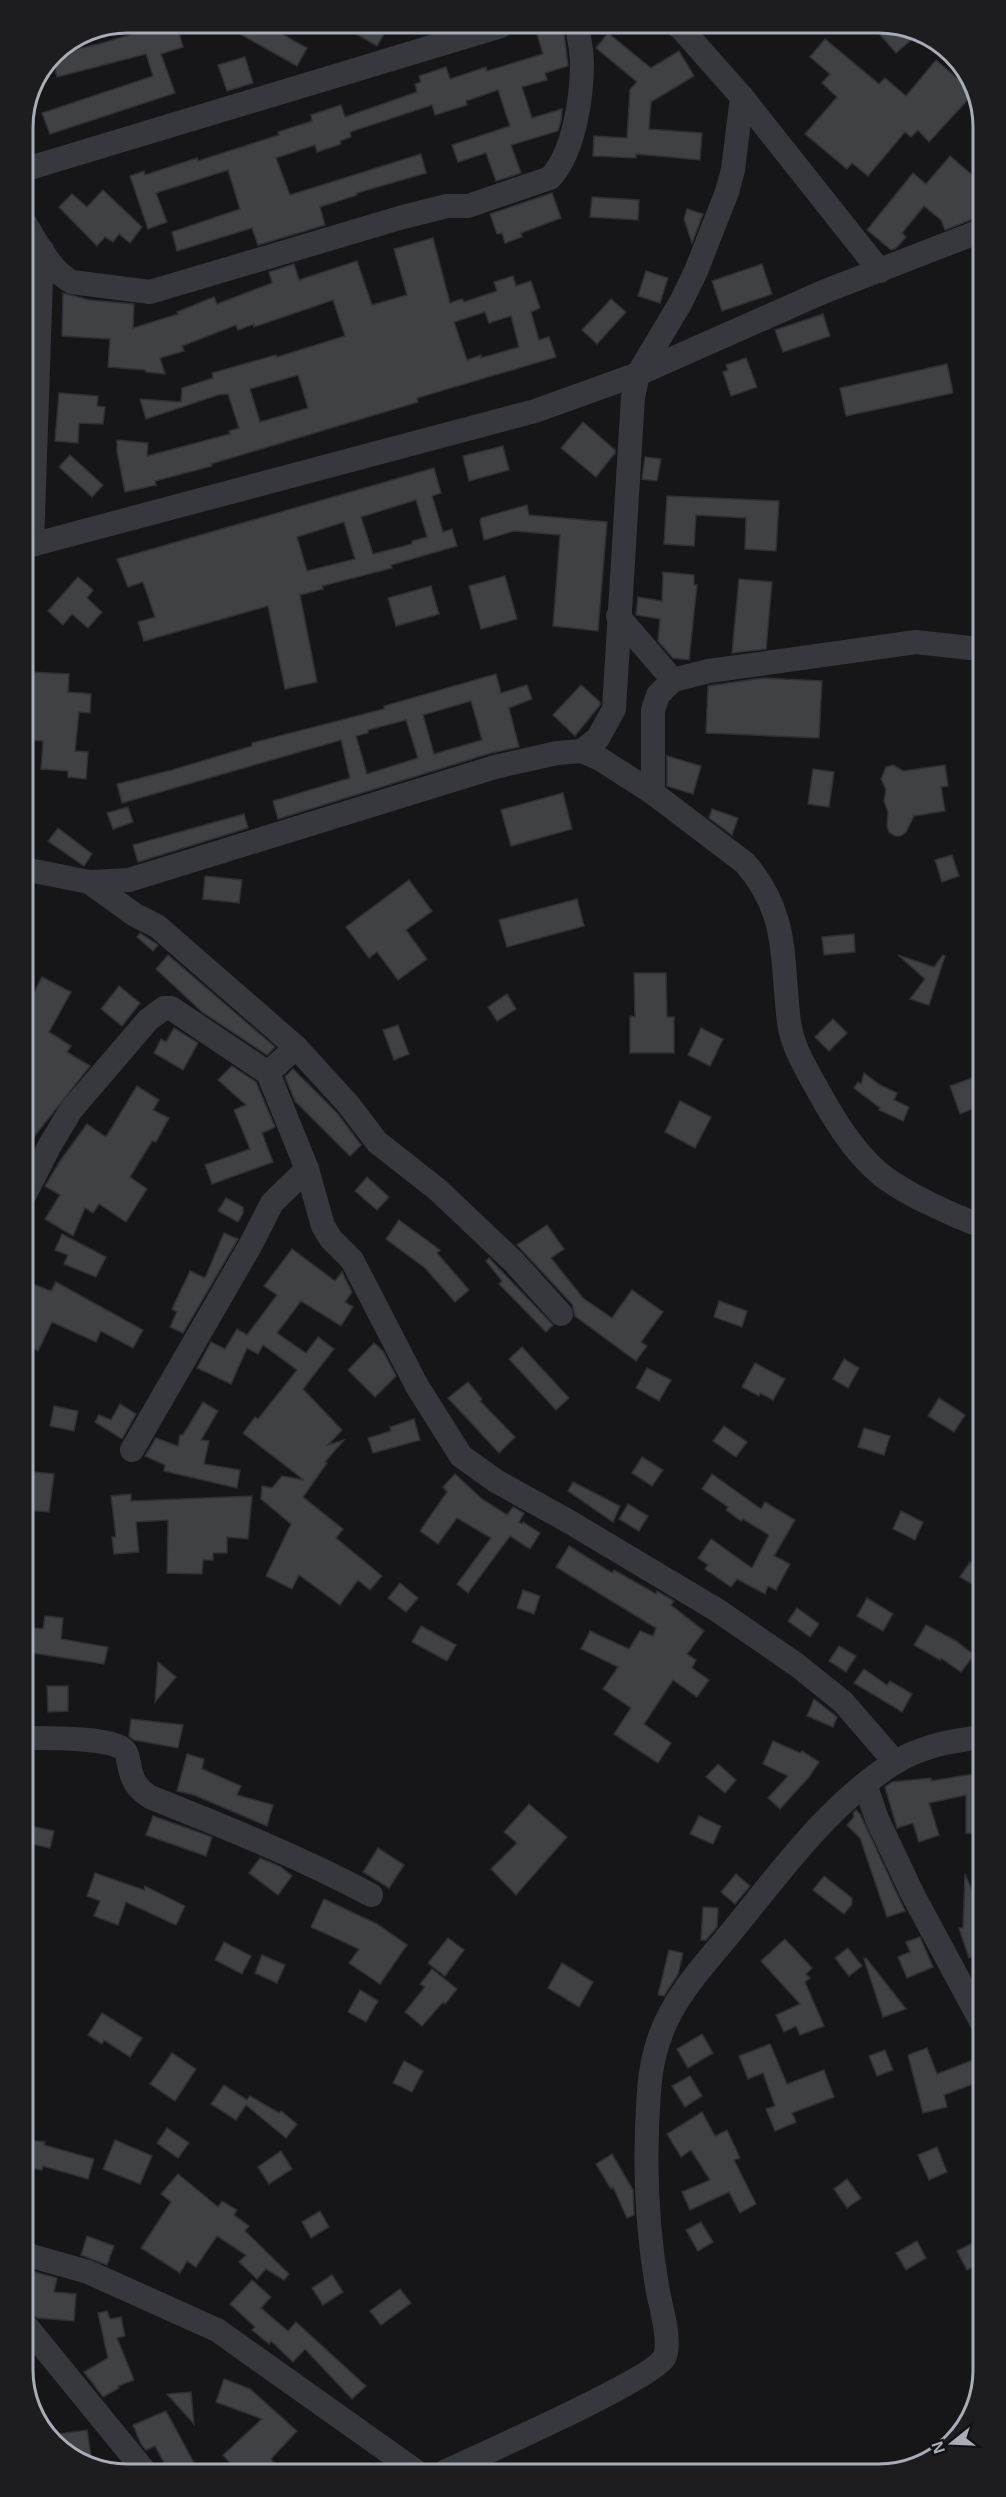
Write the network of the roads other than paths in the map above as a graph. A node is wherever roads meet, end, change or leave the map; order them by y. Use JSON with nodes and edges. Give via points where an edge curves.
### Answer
{"nodes":[{"id":1,"x":478,"y":33,"type":"edge"},
{"id":2,"x":578,"y":33,"type":"edge"},
{"id":3,"x":685,"y":33,"type":"edge"},
{"id":4,"x":742,"y":97,"type":"junction"},
{"id":5,"x":33,"y":167,"type":"edge"},
{"id":6,"x":973,"y":234,"type":"edge"},
{"id":7,"x":33,"y":236,"type":"edge"},
{"id":8,"x":42,"y":250,"type":"junction"},
{"id":9,"x":880,"y":271,"type":"junction"},
{"id":10,"x":638,"y":374,"type":"junction"},
{"id":11,"x":33,"y":440,"type":"edge"},
{"id":12,"x":33,"y":545,"type":"edge"},
{"id":13,"x":618,"y":616,"type":"junction"},
{"id":14,"x":973,"y":648,"type":"edge"},
{"id":15,"x":672,"y":680,"type":"junction"},
{"id":16,"x":582,"y":751,"type":"junction"},
{"id":17,"x":652,"y":793,"type":"junction"},
{"id":18,"x":33,"y":865,"type":"edge"},
{"id":19,"x":88,"y":882,"type":"junction"},
{"id":20,"x":296,"y":1047,"type":"junction"},
{"id":21,"x":268,"y":1073,"type":"junction"},
{"id":22,"x":307,"y":1169,"type":"junction"},
{"id":23,"x":33,"y":1178,"type":"edge"},
{"id":24,"x":973,"y":1223,"type":"edge"},
{"id":25,"x":561,"y":1314,"type":"dead end"},
{"id":26,"x":132,"y":1450,"type":"dead end"},
{"id":27,"x":33,"y":1738,"type":"edge"},
{"id":28,"x":973,"y":1738,"type":"edge"},
{"id":29,"x":895,"y":1762,"type":"junction"},
{"id":30,"x":865,"y":1784,"type":"junction"},
{"id":31,"x":371,"y":1895,"type":"dead end"},
{"id":32,"x":973,"y":2007,"type":"edge"},
{"id":33,"x":33,"y":2256,"type":"edge"},
{"id":34,"x":33,"y":2334,"type":"edge"},
{"id":35,"x":139,"y":2464,"type":"edge"},
{"id":36,"x":406,"y":2464,"type":"edge"},
{"id":37,"x":461,"y":2464,"type":"edge"}],
"edges":[{"from":1,"to":5,"type":"street"},
{"from":2,"to":8,"type":"street","via":[[582,62],[576,119],[562,162],[550,178],[468,206],[447,206],[403,217],[150,292],[72,282],[61,275]]},
{"from":3,"to":4,"type":"street"},
{"from":4,"to":9,"type":"street"},
{"from":4,"to":10,"type":"street","via":[[727,192],[681,302]]},
{"from":6,"to":9,"type":"street"},
{"from":7,"to":8,"type":"street"},
{"from":8,"to":11,"type":"street"},
{"from":9,"to":10,"type":"street"},
{"from":10,"to":12,"type":"street","via":[[509,418]]},
{"from":10,"to":13,"type":"street","via":[[633,397]]},
{"from":13,"to":15,"type":"street"},
{"from":13,"to":16,"type":"street","via":[[614,709],[597,738]]},
{"from":14,"to":15,"type":"street","via":[[916,642]]},
{"from":15,"to":17,"type":"street","via":[[658,695],[652,710]]},
{"from":16,"to":17,"type":"street"},
{"from":16,"to":19,"type":"street","via":[[495,767],[129,880]]},
{"from":17,"to":24,"type":"street","via":[[745,863],[770,898],[783,942],[789,1025],[798,1055],[860,1155],[881,1175],[937,1208]]},
{"from":18,"to":19,"type":"street"},
{"from":19,"to":20,"type":"street","via":[[157,926]]},
{"from":20,"to":21,"type":"street"},
{"from":20,"to":25,"type":"street","via":[[377,1142],[438,1190]]},
{"from":21,"to":22,"type":"street"},
{"from":21,"to":23,"type":"street","via":[[171,1008],[164,1008],[148,1020],[71,1110]]},
{"from":22,"to":26,"type":"street","via":[[265,1214]]},
{"from":22,"to":29,"type":"street","via":[[323,1226],[356,1267],[417,1386],[462,1456],[717,1610],[797,1665],[843,1702]]},
{"from":27,"to":31,"type":"street","via":[[66,1737],[120,1745],[127,1752],[132,1779],[150,1797],[255,1839]]},
{"from":28,"to":29,"type":"street","via":[[938,1743]]},
{"from":29,"to":30,"type":"street"},
{"from":30,"to":32,"type":"street","via":[[912,1895]]},
{"from":30,"to":37,"type":"street","via":[[820,1826],[691,1981],[658,2040],[649,2094],[648,2215],[667,2339],[663,2358],[610,2392]]},
{"from":33,"to":36,"type":"street","via":[[88,2272],[217,2330]]},
{"from":34,"to":35,"type":"street"}]}
